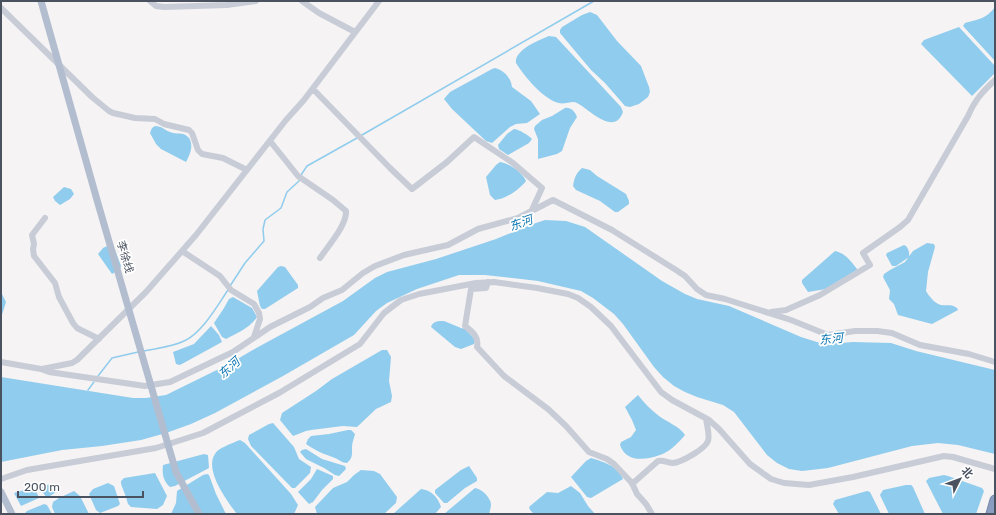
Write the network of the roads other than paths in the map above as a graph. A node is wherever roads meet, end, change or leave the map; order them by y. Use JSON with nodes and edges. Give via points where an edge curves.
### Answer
{"nodes":[{"id":1,"x":41,"y":1,"type":"edge"},
{"id":2,"x":150,"y":1,"type":"edge"},
{"id":3,"x":256,"y":1,"type":"edge"},
{"id":4,"x":302,"y":1,"type":"edge"},
{"id":5,"x":379,"y":1,"type":"edge"},
{"id":6,"x":1,"y":8,"type":"edge"},
{"id":7,"x":355,"y":32,"type":"junction"},
{"id":8,"x":995,"y":80,"type":"edge"},
{"id":9,"x":312,"y":89,"type":"junction"},
{"id":10,"x":270,"y":141,"type":"junction"},
{"id":11,"x":247,"y":170,"type":"junction"},
{"id":12,"x":531,"y":212,"type":"junction"},
{"id":13,"x":44,"y":218,"type":"dead end"},
{"id":14,"x":182,"y":251,"type":"junction"},
{"id":15,"x":320,"y":258,"type":"dead end"},
{"id":16,"x":488,"y":282,"type":"junction"},
{"id":17,"x":769,"y":312,"type":"junction"},
{"id":18,"x":99,"y":339,"type":"junction"},
{"id":19,"x":253,"y":339,"type":"junction"},
{"id":20,"x":1,"y":362,"type":"edge"},
{"id":21,"x":995,"y":362,"type":"edge"},
{"id":22,"x":41,"y":369,"type":"junction"},
{"id":23,"x":706,"y":419,"type":"junction"},
{"id":24,"x":995,"y":469,"type":"edge"},
{"id":25,"x":1,"y":479,"type":"edge"},
{"id":26,"x":632,"y":484,"type":"junction"},
{"id":27,"x":1,"y":492,"type":"edge"},
{"id":28,"x":995,"y":500,"type":"edge"},
{"id":29,"x":12,"y":514,"type":"edge"},
{"id":30,"x":199,"y":514,"type":"edge"},
{"id":31,"x":652,"y":514,"type":"edge"},
{"id":32,"x":991,"y":514,"type":"edge"}],
"edges":[{"from":1,"to":30,"type":"main road","name":"李徐线","via":[[176,472]]},
{"from":2,"to":3,"type":"street","via":[[156,6],[164,7],[227,5]]},
{"from":4,"to":7,"type":"street"},
{"from":5,"to":7,"type":"street"},
{"from":6,"to":11,"type":"street","via":[[109,111],[135,118],[155,119],[189,130],[202,154],[223,158]]},
{"from":7,"to":9,"type":"street"},
{"from":8,"to":17,"type":"street","via":[[974,103],[908,220],[863,253],[870,265],[820,295],[786,310]]},
{"from":9,"to":10,"type":"street"},
{"from":9,"to":12,"type":"street","via":[[412,189],[474,137],[513,162],[542,188]]},
{"from":10,"to":11,"type":"street"},
{"from":10,"to":15,"type":"street","via":[[300,178],[345,210],[344,220],[336,236]]},
{"from":11,"to":14,"type":"street"},
{"from":12,"to":17,"type":"street","via":[[551,200],[557,201],[612,230],[676,270],[706,295]]},
{"from":12,"to":19,"type":"street","via":[[478,229],[448,245],[404,255],[375,266],[363,272],[345,289],[323,298]]},
{"from":13,"to":18,"type":"street","via":[[32,235],[34,256],[55,282],[59,297],[75,326]]},
{"from":14,"to":18,"type":"street"},
{"from":14,"to":19,"type":"street","via":[[220,276],[229,288],[254,304],[260,321]]},
{"from":16,"to":23,"type":"street","via":[[555,291],[578,298],[611,326],[661,392]]},
{"from":16,"to":25,"type":"street","via":[[419,294],[401,300],[384,313],[360,344],[279,393],[203,433],[156,448],[27,470]]},
{"from":16,"to":26,"type":"street","via":[[486,288],[471,289],[465,326],[477,337],[477,347],[504,376],[548,409],[589,452],[611,461]]},
{"from":17,"to":21,"type":"street","via":[[828,335],[854,331],[892,333],[920,346],[969,354]]},
{"from":18,"to":22,"type":"street","via":[[72,363]]},
{"from":19,"to":22,"type":"street","via":[[233,352],[182,377],[157,385],[145,386]]},
{"from":20,"to":22,"type":"street"},
{"from":23,"to":24,"type":"street","via":[[716,426],[758,471],[775,481],[794,485],[809,485],[853,477],[944,456]]},
{"from":23,"to":26,"type":"street","via":[[709,438],[704,447],[680,461],[658,461]]},
{"from":26,"to":31,"type":"street"},
{"from":27,"to":29,"type":"main road"},
{"from":28,"to":32,"type":"highway"}]}
